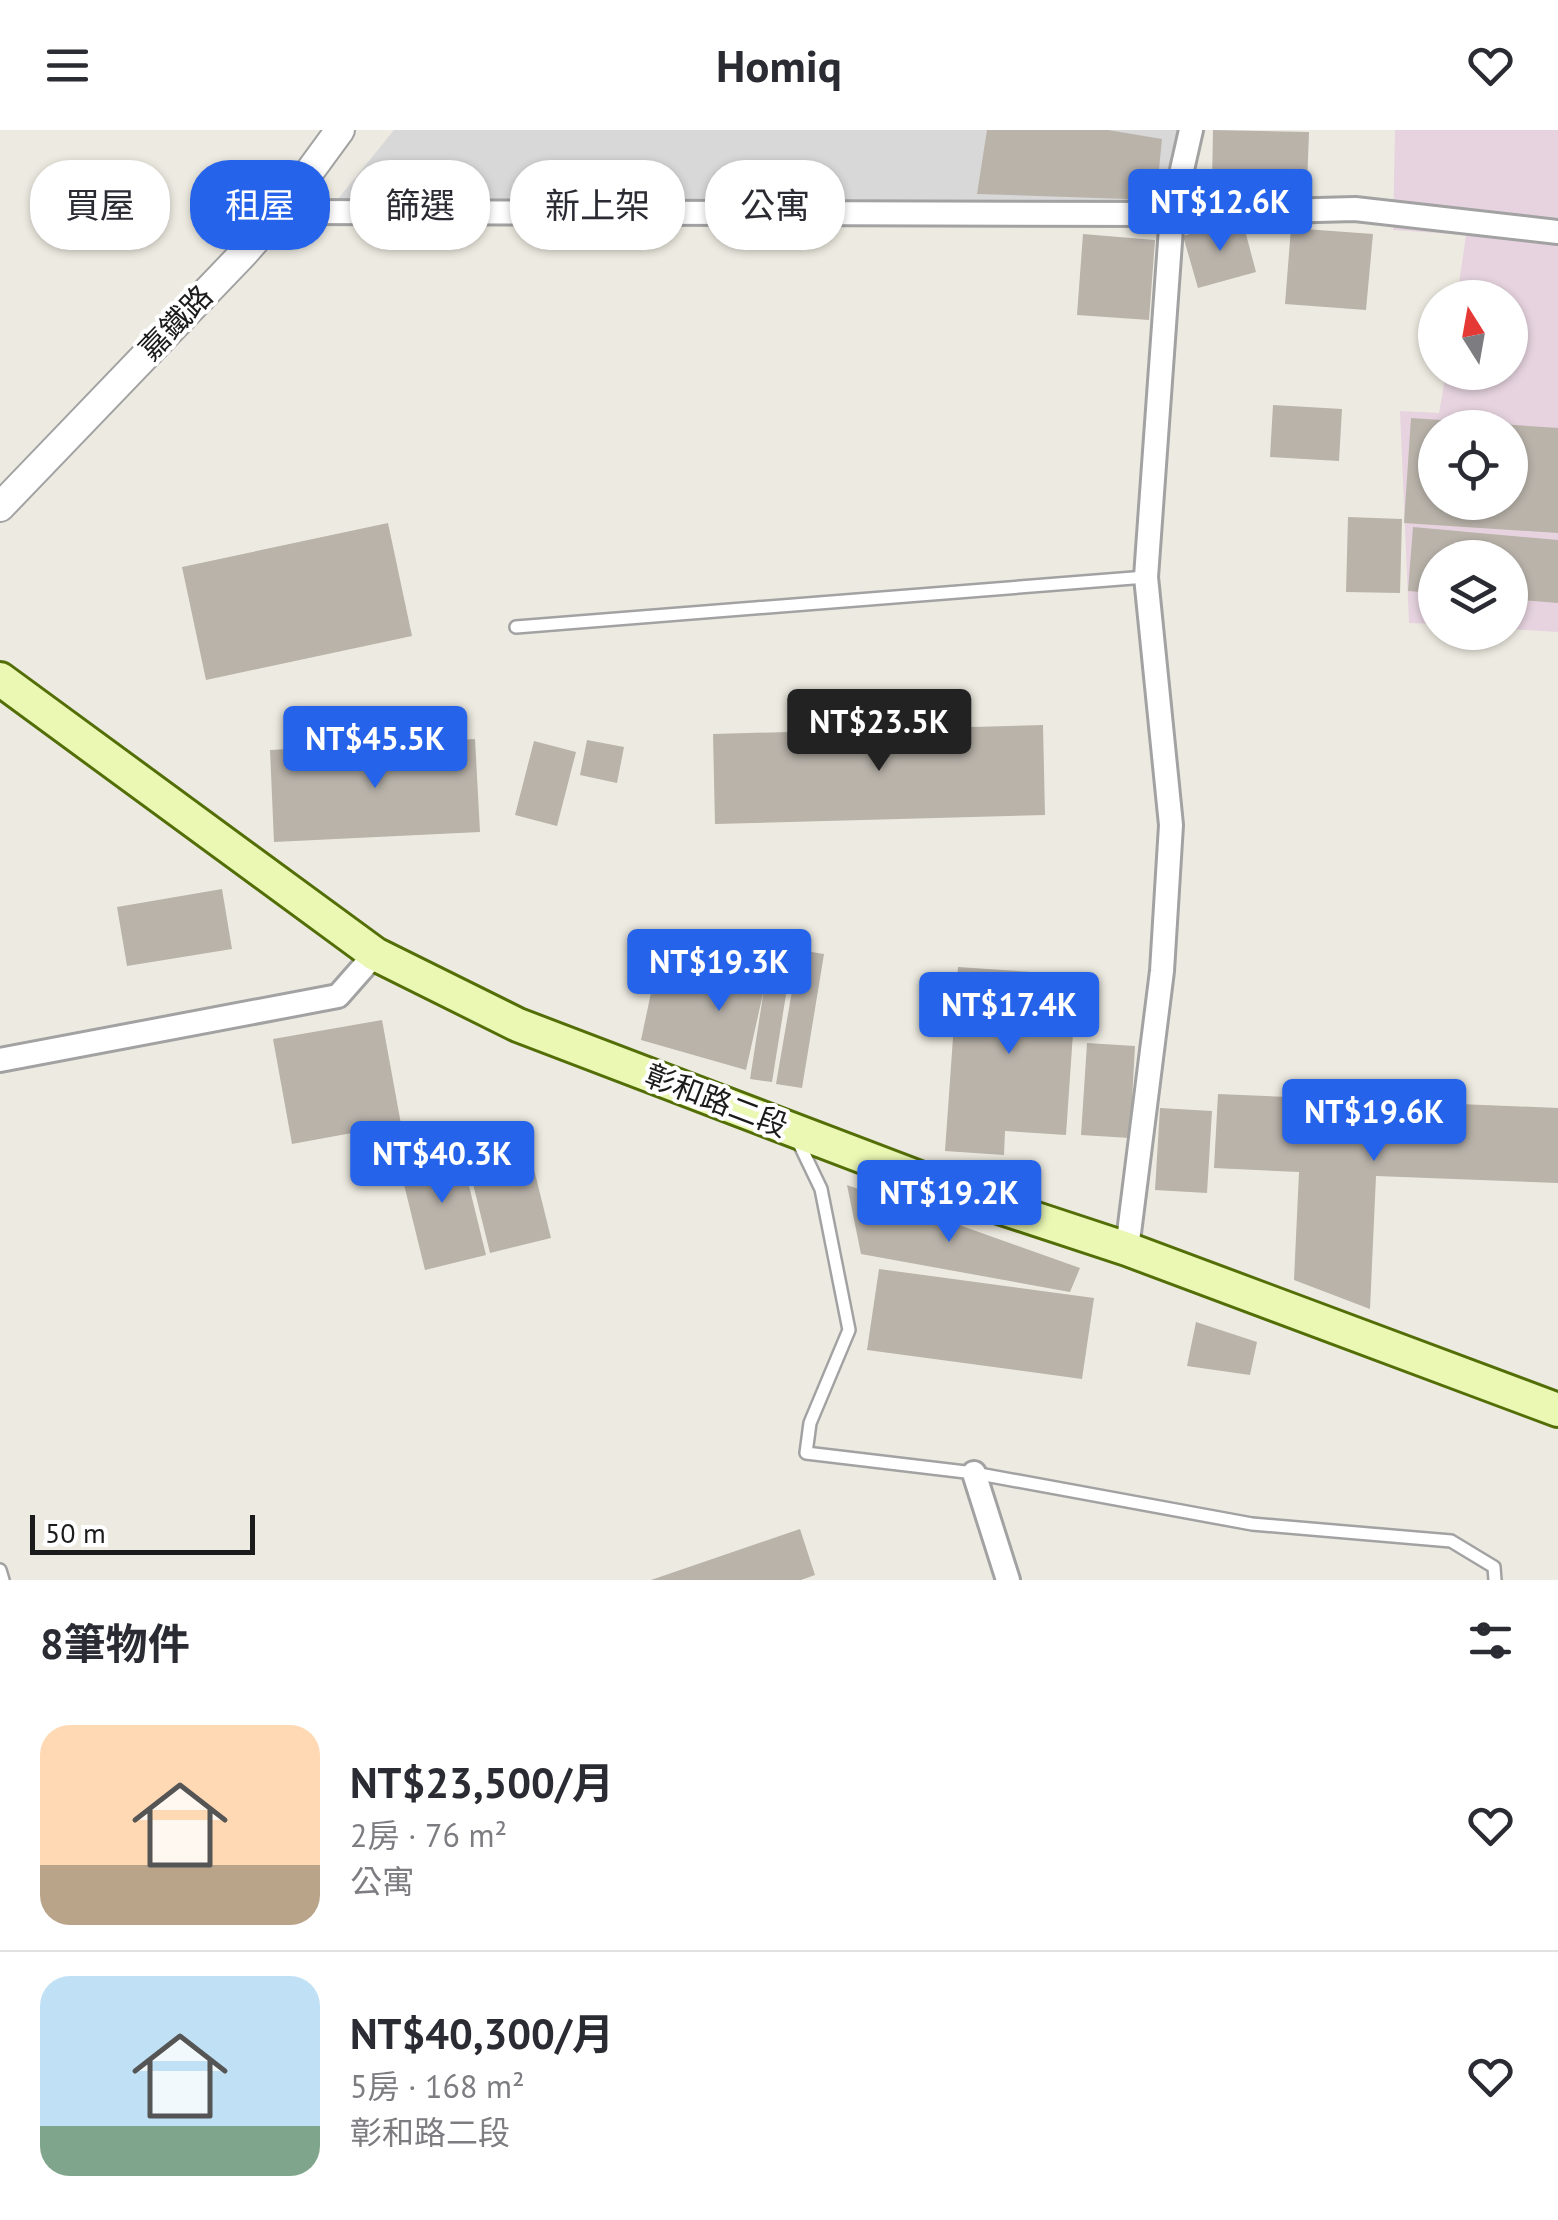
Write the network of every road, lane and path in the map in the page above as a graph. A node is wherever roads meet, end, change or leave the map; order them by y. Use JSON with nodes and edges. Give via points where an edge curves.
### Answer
{"nodes":[{"id":1,"x":340,"y":130,"type":"edge"},
{"id":2,"x":1191,"y":130,"type":"edge"},
{"id":3,"x":318,"y":160,"type":"edge"},
{"id":4,"x":330,"y":212,"type":"edge"},
{"id":5,"x":1172,"y":214,"type":"junction"},
{"id":6,"x":1558,"y":232,"type":"edge"},
{"id":7,"x":244,"y":250,"type":"edge"},
{"id":8,"x":0,"y":506,"type":"edge"},
{"id":9,"x":1146,"y":577,"type":"junction"},
{"id":10,"x":516,"y":626,"type":"dead end"},
{"id":11,"x":0,"y":679,"type":"edge"},
{"id":12,"x":375,"y":954,"type":"junction"},
{"id":13,"x":0,"y":1060,"type":"edge"},
{"id":14,"x":793,"y":1131,"type":"junction"},
{"id":15,"x":1127,"y":1249,"type":"junction"},
{"id":16,"x":1558,"y":1410,"type":"edge"},
{"id":17,"x":974,"y":1473,"type":"junction"},
{"id":18,"x":0,"y":1570,"type":"edge"},
{"id":19,"x":3,"y":1580,"type":"edge"},
{"id":20,"x":1008,"y":1580,"type":"edge"},
{"id":21,"x":1495,"y":1580,"type":"edge"}],
"edges":[{"from":1,"to":3,"type":"street","name":"嘉鐵路"},
{"from":2,"to":5,"type":"street"},
{"from":4,"to":5,"type":"street"},
{"from":5,"to":6,"type":"street","via":[[1354,209]]},
{"from":5,"to":9,"type":"street"},
{"from":7,"to":8,"type":"street","name":"嘉鐵路"},
{"from":9,"to":10,"type":"lane"},
{"from":9,"to":15,"type":"street","via":[[1171,825],[1162,972]]},
{"from":11,"to":12,"type":"main road","name":"彰和路二段"},
{"from":12,"to":13,"type":"street","via":[[338,996]]},
{"from":12,"to":14,"type":"main road","name":"彰和路二段","via":[[518,1025]]},
{"from":14,"to":15,"type":"main road","name":"彰和路二段"},
{"from":14,"to":17,"type":"lane","via":[[820,1190],[849,1330],[810,1423],[806,1453]]},
{"from":15,"to":16,"type":"main road","name":"彰和路二段"},
{"from":17,"to":20,"type":"street"},
{"from":17,"to":21,"type":"lane","via":[[1252,1524],[1451,1542],[1494,1568]]},
{"from":18,"to":19,"type":"lane"}]}
